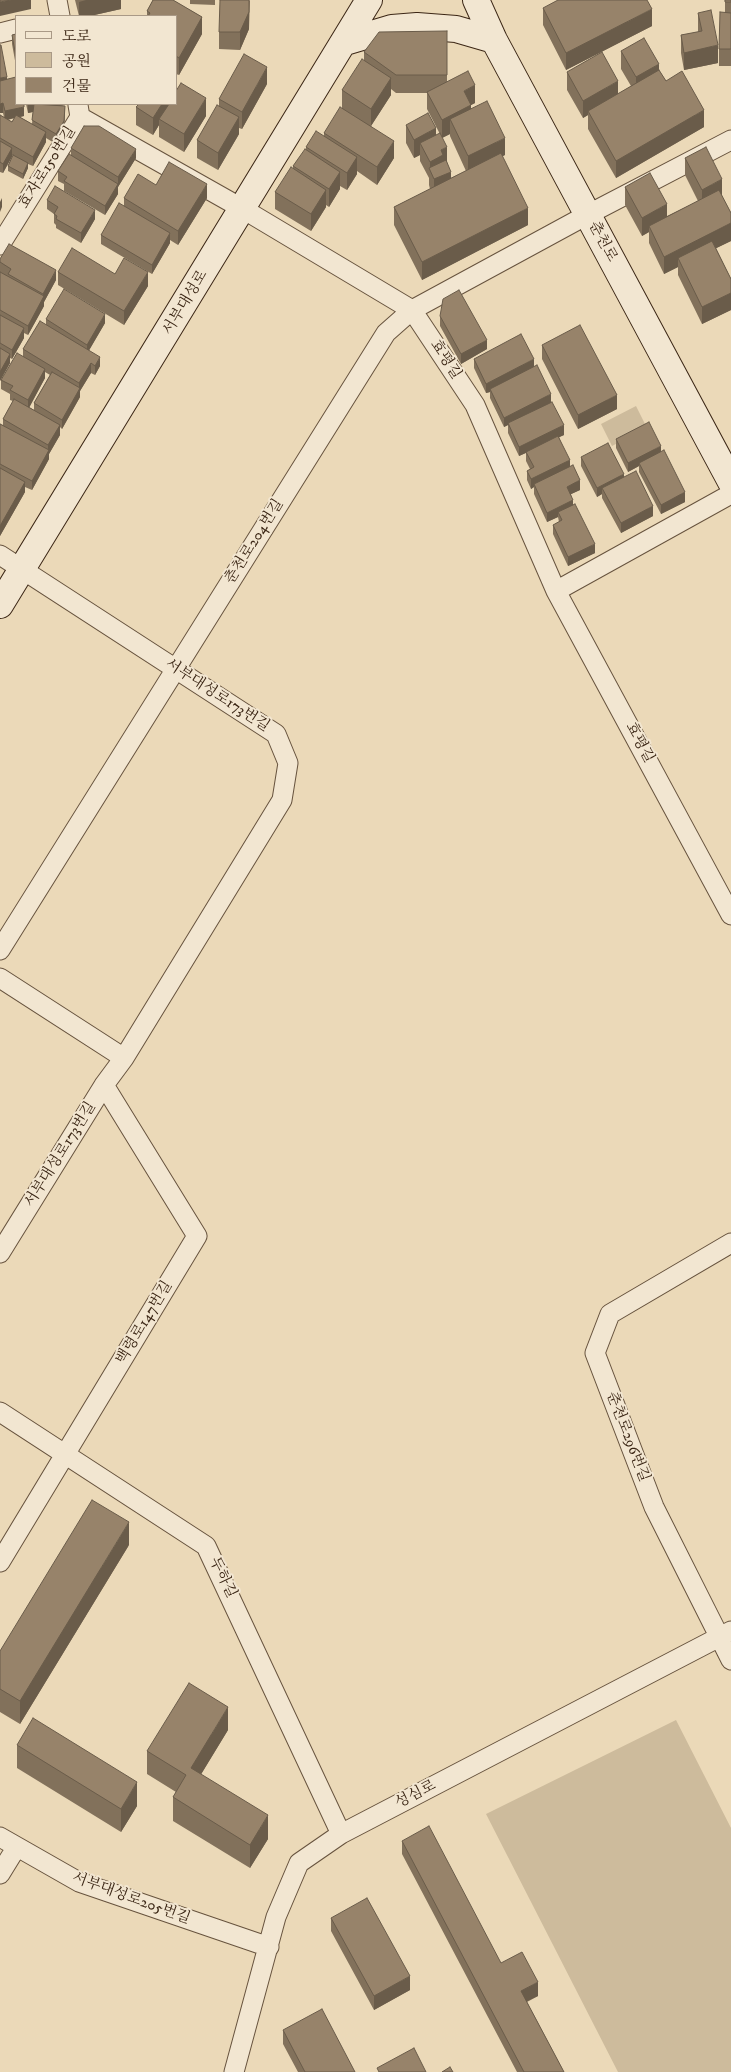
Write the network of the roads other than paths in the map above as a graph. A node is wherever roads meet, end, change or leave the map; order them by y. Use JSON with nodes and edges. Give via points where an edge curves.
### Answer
{"nodes":[{"id":1,"x":57,"y":0,"type":"edge"},
{"id":2,"x":369,"y":0,"type":"edge"},
{"id":3,"x":476,"y":0,"type":"edge"},
{"id":4,"x":60,"y":15,"type":"edge"},
{"id":5,"x":15,"y":29,"type":"edge"},
{"id":6,"x":0,"y":33,"type":"edge"},
{"id":7,"x":494,"y":40,"type":"junction"},
{"id":8,"x":344,"y":42,"type":"junction"},
{"id":9,"x":79,"y":110,"type":"edge"},
{"id":10,"x":731,"y":140,"type":"edge"},
{"id":11,"x":243,"y":209,"type":"junction"},
{"id":12,"x":587,"y":215,"type":"junction"},
{"id":13,"x":0,"y":246,"type":"edge"},
{"id":14,"x":412,"y":310,"type":"junction"},
{"id":15,"x":731,"y":482,"type":"edge"},
{"id":16,"x":731,"y":494,"type":"edge"},
{"id":17,"x":0,"y":555,"type":"edge"},
{"id":18,"x":23,"y":569,"type":"junction"},
{"id":19,"x":556,"y":591,"type":"junction"},
{"id":20,"x":0,"y":605,"type":"edge"},
{"id":21,"x":175,"y":669,"type":"junction"},
{"id":22,"x":726,"y":894,"type":"edge"},
{"id":23,"x":731,"y":915,"type":"edge"},
{"id":24,"x":0,"y":950,"type":"edge"},
{"id":25,"x":0,"y":978,"type":"edge"},
{"id":26,"x":124,"y":1058,"type":"junction"},
{"id":27,"x":104,"y":1085,"type":"junction"},
{"id":28,"x":731,"y":1243,"type":"edge"},
{"id":29,"x":0,"y":1254,"type":"edge"},
{"id":30,"x":0,"y":1412,"type":"edge"},
{"id":31,"x":66,"y":1454,"type":"junction"},
{"id":32,"x":0,"y":1562,"type":"edge"},
{"id":33,"x":725,"y":1634,"type":"edge"},
{"id":34,"x":731,"y":1660,"type":"edge"},
{"id":35,"x":341,"y":1834,"type":"junction"},
{"id":36,"x":0,"y":1837,"type":"edge"},
{"id":37,"x":16,"y":1848,"type":"junction"},
{"id":38,"x":0,"y":1874,"type":"edge"},
{"id":39,"x":269,"y":1947,"type":"junction"},
{"id":40,"x":234,"y":2072,"type":"edge"}],
"edges":[{"from":1,"to":4,"type":"street"},
{"from":2,"to":8,"type":"street","name":"서부대성로"},
{"from":3,"to":7,"type":"street","name":"춘천로"},
{"from":5,"to":6,"type":"street"},
{"from":7,"to":8,"type":"street","via":[[456,29],[418,26],[384,30]]},
{"from":7,"to":12,"type":"street","name":"춘천로"},
{"from":8,"to":11,"type":"street","name":"서부대성로"},
{"from":9,"to":11,"type":"street","name":"효자로150번길"},
{"from":9,"to":13,"type":"street","name":"효자로150번길"},
{"from":10,"to":12,"type":"street","name":"춘천로204번길"},
{"from":11,"to":14,"type":"street","name":"효평길"},
{"from":11,"to":18,"type":"street","name":"서부대성로"},
{"from":12,"to":14,"type":"street","name":"춘천로204번길"},
{"from":12,"to":15,"type":"street","name":"춘천로"},
{"from":14,"to":19,"type":"street","name":"효평길","via":[[475,405]]},
{"from":14,"to":21,"type":"street","name":"춘천로204번길","via":[[386,332]]},
{"from":16,"to":19,"type":"street"},
{"from":17,"to":18,"type":"street","name":"서부대성로173번길"},
{"from":18,"to":20,"type":"street","name":"서부대성로"},
{"from":18,"to":21,"type":"street","name":"서부대성로173번길"},
{"from":19,"to":22,"type":"street","name":"효평길"},
{"from":21,"to":24,"type":"street","name":"춘천로204번길"},
{"from":21,"to":26,"type":"street","name":"서부대성로173번길","via":[[276,734],[288,763],[282,800]]},
{"from":22,"to":23,"type":"street","name":"효평길"},
{"from":25,"to":26,"type":"street"},
{"from":26,"to":27,"type":"street","name":"서부대성로173번길"},
{"from":27,"to":29,"type":"street","name":"서부대성로173번길"},
{"from":27,"to":31,"type":"street","name":"백령로147번길","via":[[197,1236]]},
{"from":28,"to":33,"type":"street","name":"춘천로296번길","via":[[610,1314],[595,1352],[654,1507]]},
{"from":30,"to":31,"type":"street","name":"두하길"},
{"from":31,"to":32,"type":"street","name":"백령로147번길"},
{"from":31,"to":35,"type":"street","name":"두하길","via":[[206,1546]]},
{"from":33,"to":34,"type":"street","name":"춘천로296번길"},
{"from":33,"to":35,"type":"street","name":"성심로"},
{"from":35,"to":39,"type":"street","name":"성심로","via":[[299,1864],[276,1917]]},
{"from":36,"to":37,"type":"street","name":"서부대성로205번길"},
{"from":37,"to":38,"type":"street"},
{"from":37,"to":39,"type":"street","name":"서부대성로205번길","via":[[79,1882]]},
{"from":39,"to":40,"type":"street","name":"성심로"}]}
